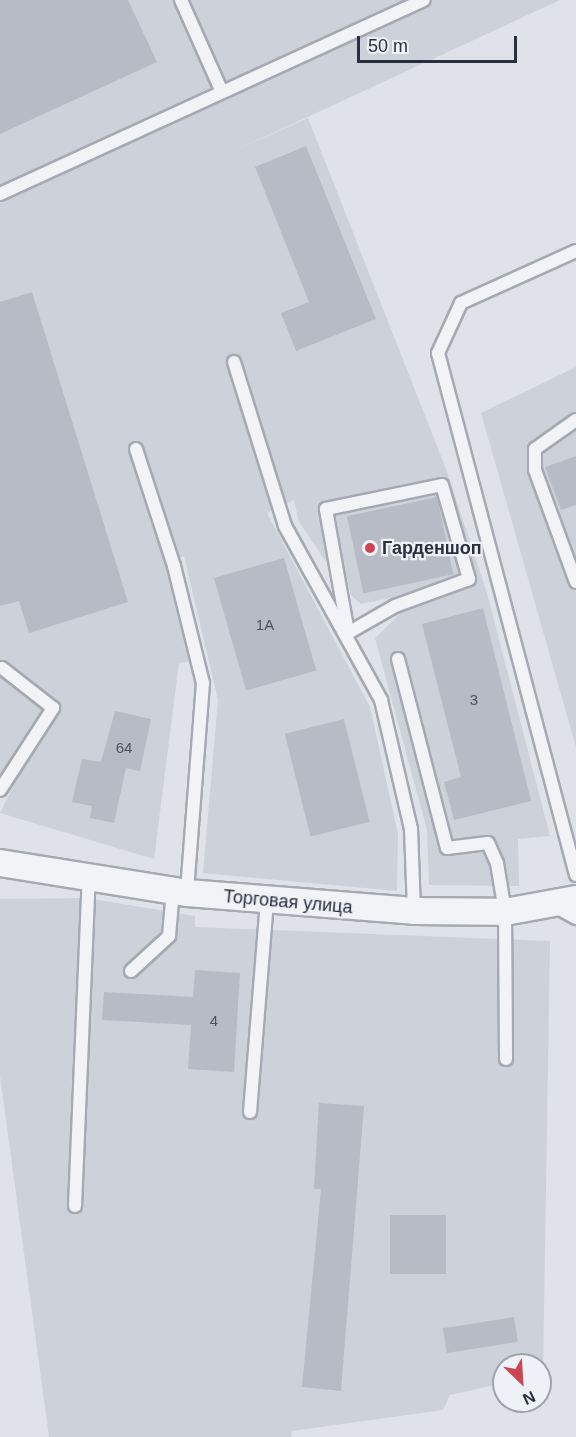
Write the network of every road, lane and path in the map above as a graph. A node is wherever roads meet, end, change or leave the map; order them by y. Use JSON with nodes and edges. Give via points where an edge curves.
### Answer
{"nodes":[{"id":1,"x":181,"y":0,"type":"edge"},
{"id":2,"x":424,"y":0,"type":"edge"},
{"id":3,"x":221,"y":90,"type":"junction"},
{"id":4,"x":0,"y":194,"type":"edge"},
{"id":5,"x":576,"y":251,"type":"edge"},
{"id":6,"x":234,"y":362,"type":"dead end"},
{"id":7,"x":576,"y":420,"type":"edge"},
{"id":8,"x":136,"y":449,"type":"dead end"},
{"id":9,"x":576,"y":582,"type":"edge"},
{"id":10,"x":348,"y":633,"type":"junction"},
{"id":11,"x":398,"y":659,"type":"dead end"},
{"id":12,"x":2,"y":668,"type":"dead end"},
{"id":13,"x":0,"y":790,"type":"edge"},
{"id":14,"x":0,"y":864,"type":"edge"},
{"id":15,"x":576,"y":875,"type":"edge"},
{"id":16,"x":89,"y":876,"type":"junction"},
{"id":17,"x":180,"y":892,"type":"junction"},
{"id":18,"x":267,"y":901,"type":"junction"},
{"id":19,"x":565,"y":902,"type":"edge"},
{"id":20,"x":414,"y":911,"type":"junction"},
{"id":21,"x":505,"y":912,"type":"junction"},
{"id":22,"x":576,"y":918,"type":"edge"},
{"id":23,"x":131,"y":971,"type":"dead end"},
{"id":24,"x":506,"y":1059,"type":"dead end"},
{"id":25,"x":250,"y":1112,"type":"dead end"},
{"id":26,"x":75,"y":1206,"type":"dead end"}],
"edges":[{"from":1,"to":3,"type":"lane"},
{"from":2,"to":3,"type":"lane"},
{"from":3,"to":4,"type":"lane"},
{"from":5,"to":15,"type":"lane","via":[[460,303],[438,353]]},
{"from":6,"to":10,"type":"lane","via":[[285,526]]},
{"from":7,"to":9,"type":"lane","via":[[536,449],[535,470]]},
{"from":8,"to":17,"type":"lane","via":[[174,566],[203,683]]},
{"from":10,"to":10,"type":"lane","via":[[395,606],[468,579],[442,485],[326,509]]},
{"from":10,"to":20,"type":"lane","via":[[381,700],[411,829]]},
{"from":11,"to":21,"type":"lane","via":[[447,848],[488,843],[497,863]]},
{"from":12,"to":13,"type":"lane","via":[[53,708]]},
{"from":14,"to":16,"type":"street","name":"Торговая улица"},
{"from":16,"to":17,"type":"street","name":"Торговая улица"},
{"from":16,"to":26,"type":"lane"},
{"from":17,"to":18,"type":"street","name":"Торговая улица"},
{"from":17,"to":23,"type":"lane","via":[[169,936]]},
{"from":18,"to":20,"type":"street","name":"Торговая улица"},
{"from":18,"to":25,"type":"lane"},
{"from":19,"to":21,"type":"street","name":"Торговая улица"},
{"from":19,"to":22,"type":"lane"},
{"from":20,"to":21,"type":"street","name":"Торговая улица"},
{"from":21,"to":24,"type":"lane"}]}
